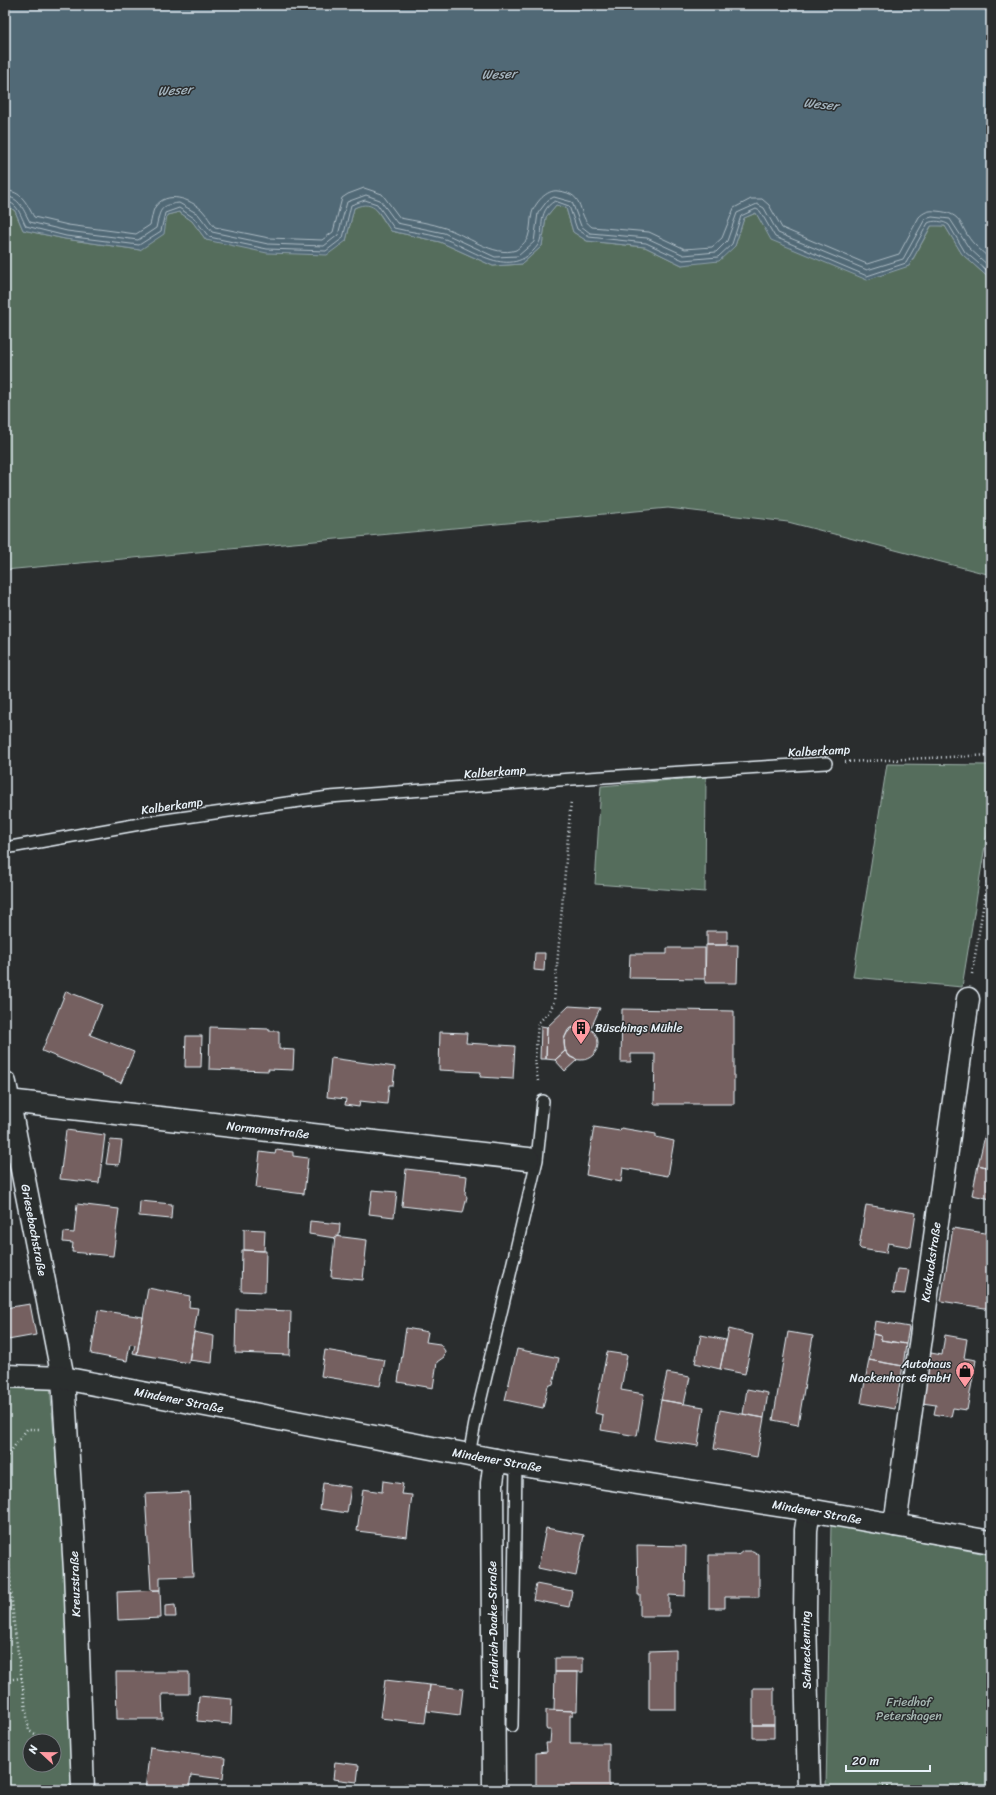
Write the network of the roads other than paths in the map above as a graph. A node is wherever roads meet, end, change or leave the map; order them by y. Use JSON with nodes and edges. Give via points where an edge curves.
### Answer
{"nodes":[{"id":1,"x":826,"y":763,"type":"road end"},
{"id":2,"x":5,"y":848,"type":"edge"},
{"id":3,"x":968,"y":998,"type":"road end"},
{"id":4,"x":7,"y":1092,"type":"edge"},
{"id":5,"x":543,"y":1101,"type":"road end"},
{"id":6,"x":528,"y":1158,"type":"dead end"},
{"id":7,"x":5,"y":1376,"type":"edge"},
{"id":8,"x":63,"y":1378,"type":"junction"},
{"id":9,"x":469,"y":1456,"type":"junction"},
{"id":10,"x":495,"y":1460,"type":"junction"},
{"id":11,"x":516,"y":1464,"type":"junction"},
{"id":12,"x":809,"y":1510,"type":"junction"},
{"id":13,"x":895,"y":1525,"type":"junction"},
{"id":14,"x":991,"y":1542,"type":"edge"},
{"id":15,"x":512,"y":1726,"type":"dead end"},
{"id":16,"x":83,"y":1790,"type":"edge"},
{"id":17,"x":494,"y":1790,"type":"edge"},
{"id":18,"x":809,"y":1790,"type":"edge"}],
"edges":[{"from":1,"to":2,"type":"lane","name":"Kalberkamp","via":[[329,797],[151,822]]},
{"from":3,"to":13,"type":"street","name":"Kuckuckstraße"},
{"from":4,"to":6,"type":"street","name":"Normannstraße"},
{"from":4,"to":8,"type":"street","name":"Griesebachstraße"},
{"from":5,"to":9,"type":"lane","via":[[537,1160]]},
{"from":7,"to":8,"type":"street","name":"Mindener Straße"},
{"from":8,"to":9,"type":"street","name":"Mindener Straße"},
{"from":8,"to":16,"type":"street","name":"Kreuzstraße"},
{"from":9,"to":10,"type":"street","name":"Mindener Straße"},
{"from":10,"to":11,"type":"street","name":"Mindener Straße"},
{"from":10,"to":17,"type":"street","name":"Friedrich-Daake-Straße","via":[[492,1483]]},
{"from":11,"to":12,"type":"street","name":"Mindener Straße"},
{"from":11,"to":15,"type":"lane"},
{"from":12,"to":13,"type":"street","name":"Mindener Straße"},
{"from":12,"to":18,"type":"street","name":"Schneckenring","via":[[806,1530],[805,1615]]},
{"from":13,"to":14,"type":"street","name":"Mindener Straße"}]}
